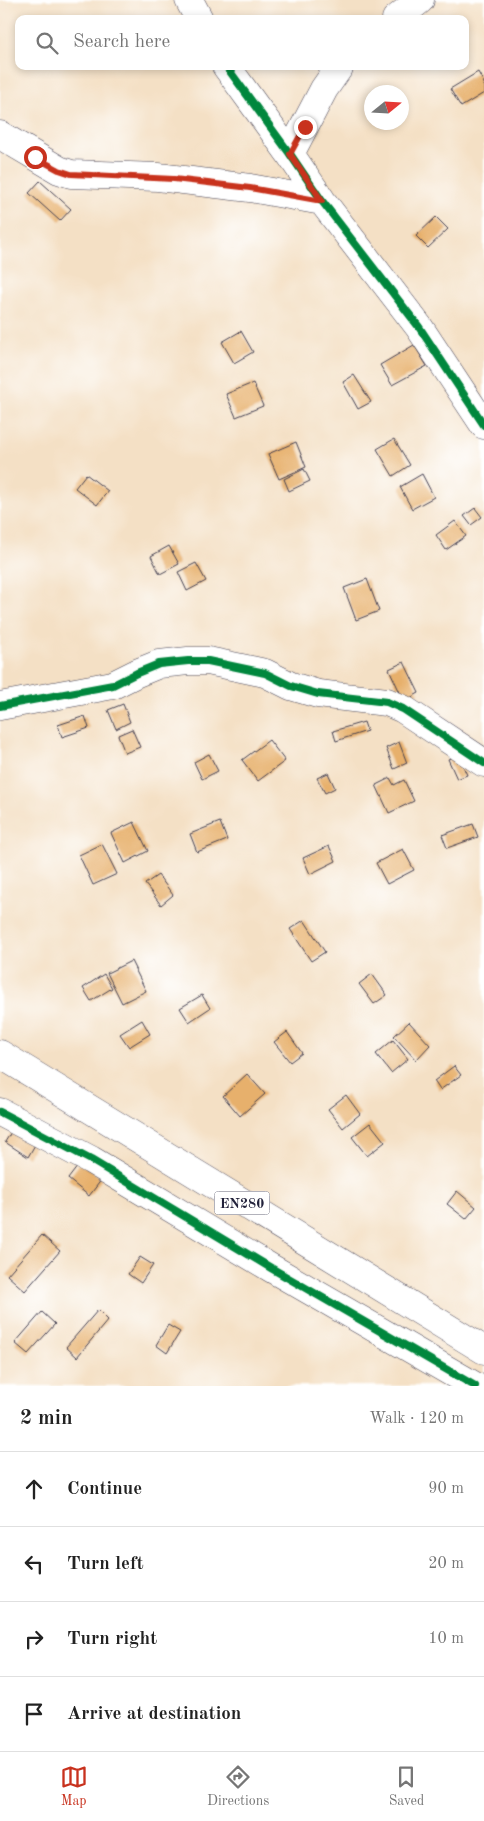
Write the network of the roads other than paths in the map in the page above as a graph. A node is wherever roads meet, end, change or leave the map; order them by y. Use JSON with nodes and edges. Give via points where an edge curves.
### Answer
{"nodes":[{"id":1,"x":189,"y":0,"type":"edge"},
{"id":2,"x":420,"y":0,"type":"edge"},
{"id":3,"x":197,"y":15,"type":"edge"},
{"id":4,"x":401,"y":15,"type":"edge"},
{"id":5,"x":229,"y":70,"type":"edge"},
{"id":6,"x":337,"y":70,"type":"edge"},
{"id":7,"x":0,"y":135,"type":"edge"},
{"id":8,"x":290,"y":154,"type":"junction"},
{"id":9,"x":322,"y":201,"type":"junction"},
{"id":10,"x":484,"y":425,"type":"edge"},
{"id":11,"x":0,"y":706,"type":"edge"},
{"id":12,"x":484,"y":763,"type":"edge"},
{"id":13,"x":0,"y":1054,"type":"edge"},
{"id":14,"x":0,"y":1112,"type":"edge"},
{"id":15,"x":484,"y":1350,"type":"edge"},
{"id":16,"x":475,"y":1386,"type":"edge"}],
"edges":[{"from":1,"to":3,"type":"street"},
{"from":2,"to":4,"type":"street"},
{"from":5,"to":8,"type":"street"},
{"from":6,"to":8,"type":"street"},
{"from":7,"to":9,"type":"street","via":[[71,174],[176,179]]},
{"from":8,"to":9,"type":"street"},
{"from":9,"to":10,"type":"street","via":[[419,327]]},
{"from":11,"to":12,"type":"street","via":[[114,685],[159,664],[208,661],[265,673],[291,686],[318,694],[387,702],[403,709]]},
{"from":13,"to":15,"type":"street","number":"EN280"},
{"from":14,"to":16,"type":"street","via":[[91,1160]]}]}
